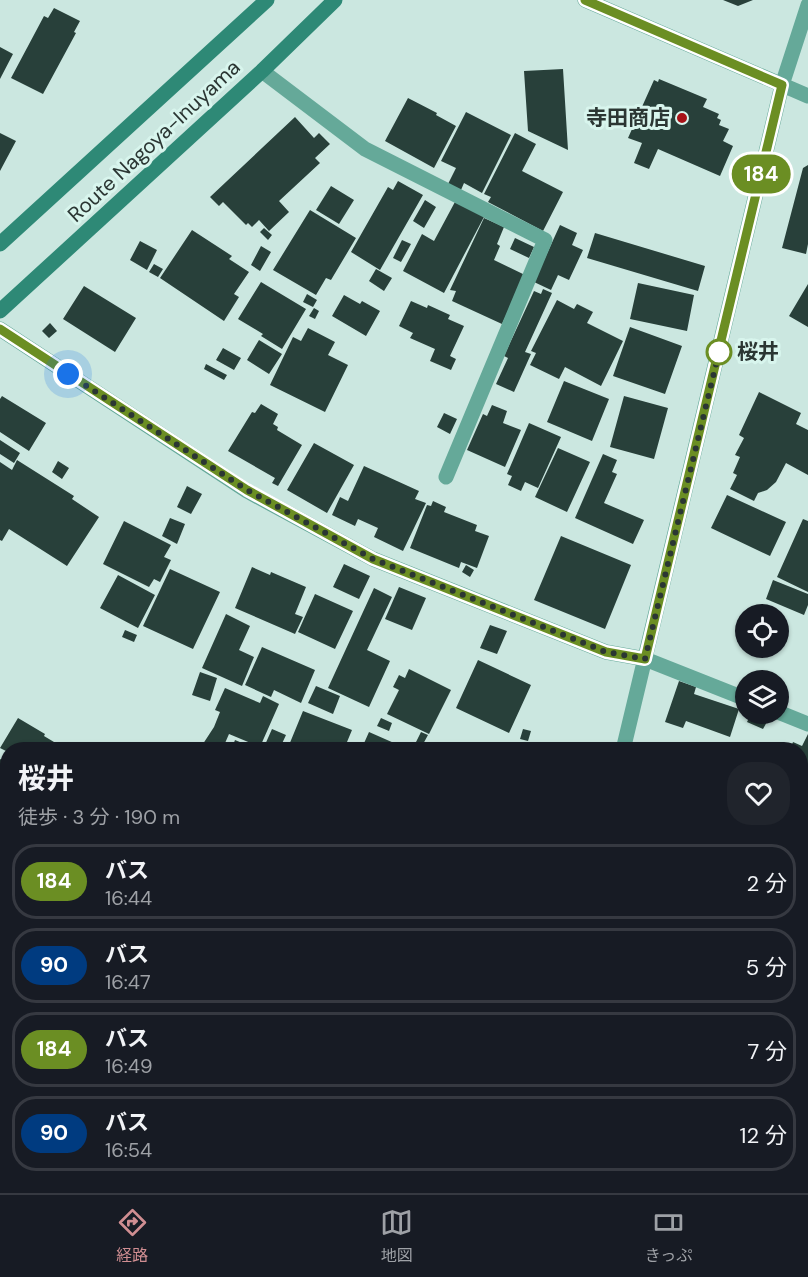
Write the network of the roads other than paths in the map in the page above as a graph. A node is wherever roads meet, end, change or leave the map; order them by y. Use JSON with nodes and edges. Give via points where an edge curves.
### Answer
{"nodes":[{"id":1,"x":267,"y":0,"type":"edge"},
{"id":2,"x":335,"y":0,"type":"edge"},
{"id":3,"x":585,"y":0,"type":"edge"},
{"id":4,"x":808,"y":5,"type":"edge"},
{"id":5,"x":262,"y":71,"type":"junction"},
{"id":6,"x":782,"y":85,"type":"junction"},
{"id":7,"x":808,"y":96,"type":"edge"},
{"id":8,"x":0,"y":244,"type":"edge"},
{"id":9,"x":0,"y":310,"type":"edge"},
{"id":10,"x":0,"y":329,"type":"edge"},
{"id":11,"x":446,"y":477,"type":"dead end"},
{"id":12,"x":645,"y":659,"type":"junction"},
{"id":13,"x":735,"y":695,"type":"edge"},
{"id":14,"x":789,"y":716,"type":"edge"},
{"id":15,"x":808,"y":724,"type":"edge"},
{"id":16,"x":625,"y":742,"type":"edge"}],
"edges":[{"from":1,"to":8,"type":"main road","name":"Route Nagoya-Inuyama"},
{"from":2,"to":5,"type":"main road","name":"Route Nagoya-Inuyama"},
{"from":3,"to":6,"type":"street"},
{"from":4,"to":6,"type":"street"},
{"from":5,"to":9,"type":"main road","name":"Route Nagoya-Inuyama"},
{"from":5,"to":11,"type":"street","via":[[365,148],[545,240]]},
{"from":6,"to":7,"type":"street"},
{"from":6,"to":12,"type":"street"},
{"from":10,"to":12,"type":"street","via":[[247,490],[373,559],[606,652]]},
{"from":12,"to":13,"type":"street"},
{"from":12,"to":16,"type":"street"},
{"from":14,"to":15,"type":"street"}]}
